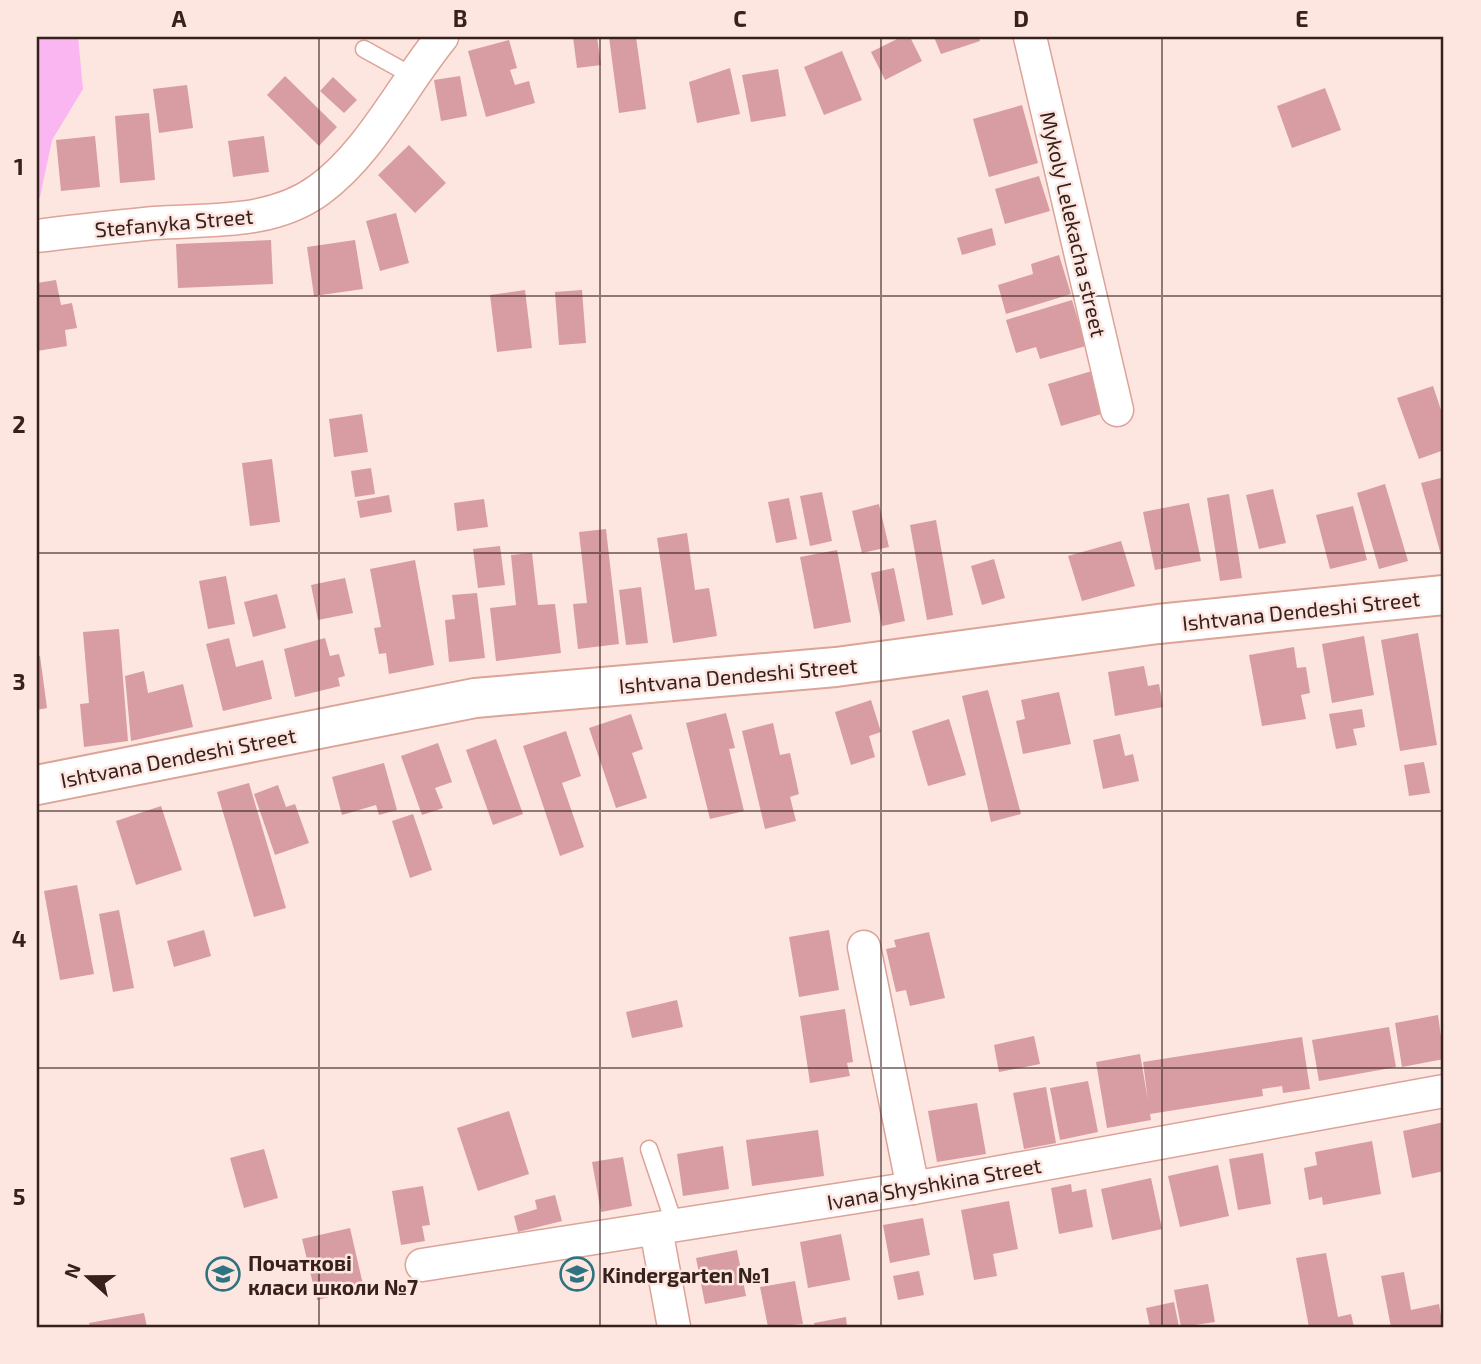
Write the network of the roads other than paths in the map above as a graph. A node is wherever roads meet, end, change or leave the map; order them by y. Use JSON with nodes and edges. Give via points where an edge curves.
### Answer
{"nodes":[{"id":1,"x":442,"y":37,"type":"edge"},
{"id":2,"x":1030,"y":37,"type":"edge"},
{"id":3,"x":364,"y":49,"type":"dead end"},
{"id":4,"x":411,"y":75,"type":"junction"},
{"id":5,"x":37,"y":236,"type":"edge"},
{"id":6,"x":1117,"y":410,"type":"dead end"},
{"id":7,"x":1444,"y":595,"type":"edge"},
{"id":8,"x":37,"y":785,"type":"edge"},
{"id":9,"x":864,"y":947,"type":"dead end"},
{"id":10,"x":1444,"y":1091,"type":"edge"},
{"id":11,"x":649,"y":1149,"type":"dead end"},
{"id":12,"x":913,"y":1188,"type":"junction"},
{"id":13,"x":666,"y":1227,"type":"junction"},
{"id":14,"x":422,"y":1265,"type":"dead end"},
{"id":15,"x":674,"y":1327,"type":"edge"}],
"edges":[{"from":1,"to":4,"type":"street","name":"Stefanyka Street"},
{"from":2,"to":6,"type":"street","name":"Mykoly Lelekacha street"},
{"from":3,"to":4,"type":"lane"},
{"from":4,"to":5,"type":"street","name":"Stefanyka Street","via":[[379,126],[335,175],[302,201],[245,218]]},
{"from":7,"to":8,"type":"street","name":"Ishtvana Dendeshi Street","via":[[1158,624],[836,667],[475,698]]},
{"from":9,"to":12,"type":"street"},
{"from":10,"to":12,"type":"street","name":"Ivana Shyshkina Street"},
{"from":11,"to":13,"type":"lane"},
{"from":12,"to":13,"type":"street","name":"Ivana Shyshkina Street"},
{"from":13,"to":14,"type":"street","name":"Ivana Shyshkina Street"},
{"from":13,"to":15,"type":"street"}]}
